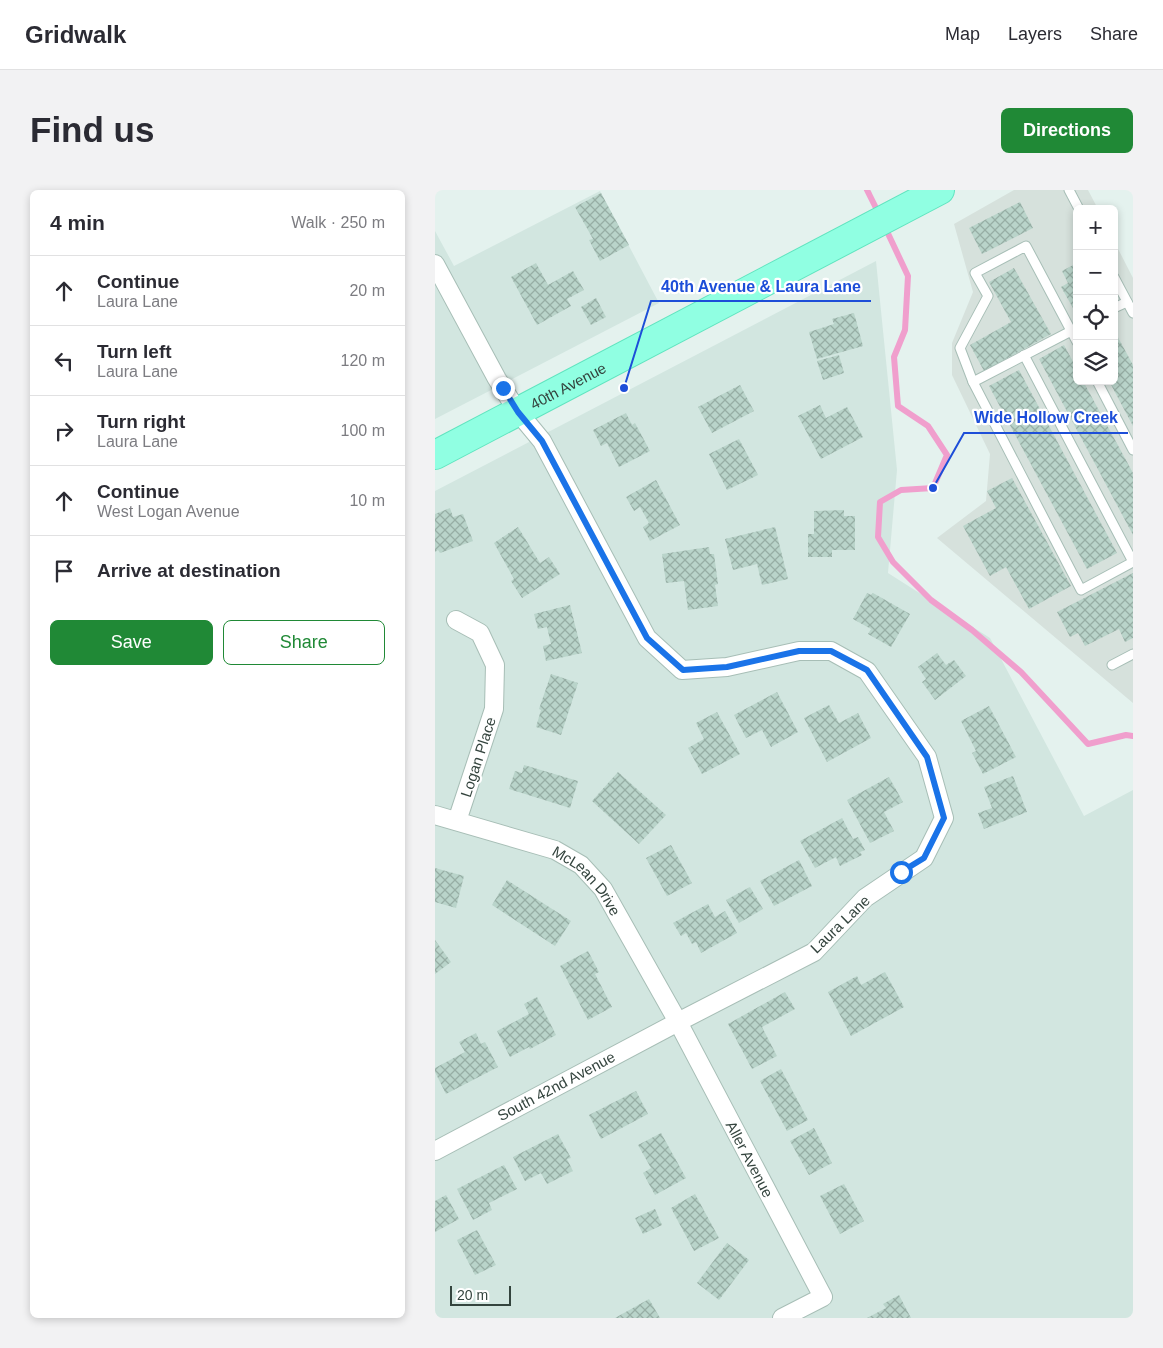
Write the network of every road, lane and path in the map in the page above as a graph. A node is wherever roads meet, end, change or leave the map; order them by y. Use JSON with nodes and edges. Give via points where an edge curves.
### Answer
{"nodes":[{"id":1,"x":1069,"y":190,"type":"edge"},
{"id":2,"x":934,"y":193,"type":"edge"},
{"id":3,"x":1077,"y":205,"type":"edge"},
{"id":4,"x":435,"y":264,"type":"edge"},
{"id":5,"x":1118,"y":285,"type":"edge"},
{"id":6,"x":1127,"y":302,"type":"junction"},
{"id":7,"x":1118,"y":306,"type":"edge"},
{"id":8,"x":1133,"y":313,"type":"edge"},
{"id":9,"x":1073,"y":327,"type":"edge"},
{"id":10,"x":1073,"y":330,"type":"edge"},
{"id":11,"x":1024,"y":355,"type":"junction"},
{"id":12,"x":973,"y":382,"type":"junction"},
{"id":13,"x":1099,"y":385,"type":"edge"},
{"id":14,"x":518,"y":412,"type":"junction"},
{"id":15,"x":1133,"y":450,"type":"edge"},
{"id":16,"x":435,"y":455,"type":"edge"},
{"id":17,"x":1133,"y":562,"type":"edge"},
{"id":18,"x":456,"y":620,"type":"dead end"},
{"id":19,"x":1133,"y":654,"type":"edge"},
{"id":20,"x":1112,"y":665,"type":"dead end"},
{"id":21,"x":435,"y":815,"type":"edge"},
{"id":22,"x":457,"y":821,"type":"junction"},
{"id":23,"x":678,"y":1022,"type":"junction"},
{"id":24,"x":435,"y":1151,"type":"edge"},
{"id":25,"x":782,"y":1318,"type":"edge"}],
"edges":[{"from":1,"to":3,"type":"lane"},
{"from":2,"to":14,"type":"main road","name":"40th Avenue"},
{"from":4,"to":14,"type":"street","name":"Laura Lane"},
{"from":5,"to":6,"type":"lane"},
{"from":6,"to":7,"type":"lane"},
{"from":6,"to":8,"type":"lane"},
{"from":9,"to":12,"type":"lane","via":[[1027,246],[975,273],[987,296],[960,348]]},
{"from":10,"to":11,"type":"lane"},
{"from":11,"to":12,"type":"lane"},
{"from":11,"to":17,"type":"lane"},
{"from":12,"to":17,"type":"lane","via":[[1081,590]]},
{"from":13,"to":15,"type":"lane"},
{"from":14,"to":16,"type":"main road","name":"40th Avenue"},
{"from":14,"to":23,"type":"street","name":"Laura Lane","via":[[542,441],[647,638],[683,670],[727,667],[799,651],[831,651],[867,670],[927,757],[944,818],[924,858],[865,898],[814,952]]},
{"from":18,"to":22,"type":"street","name":"Logan Place","via":[[480,633],[495,665],[493,709]]},
{"from":19,"to":20,"type":"lane"},
{"from":21,"to":22,"type":"street","name":"McLean Drive"},
{"from":22,"to":23,"type":"street","name":"McLean Drive","via":[[555,850],[581,865],[603,889]]},
{"from":23,"to":24,"type":"street","name":"South 42nd Avenue"},
{"from":23,"to":25,"type":"street","name":"Aller Avenue","via":[[823,1297]]}]}
